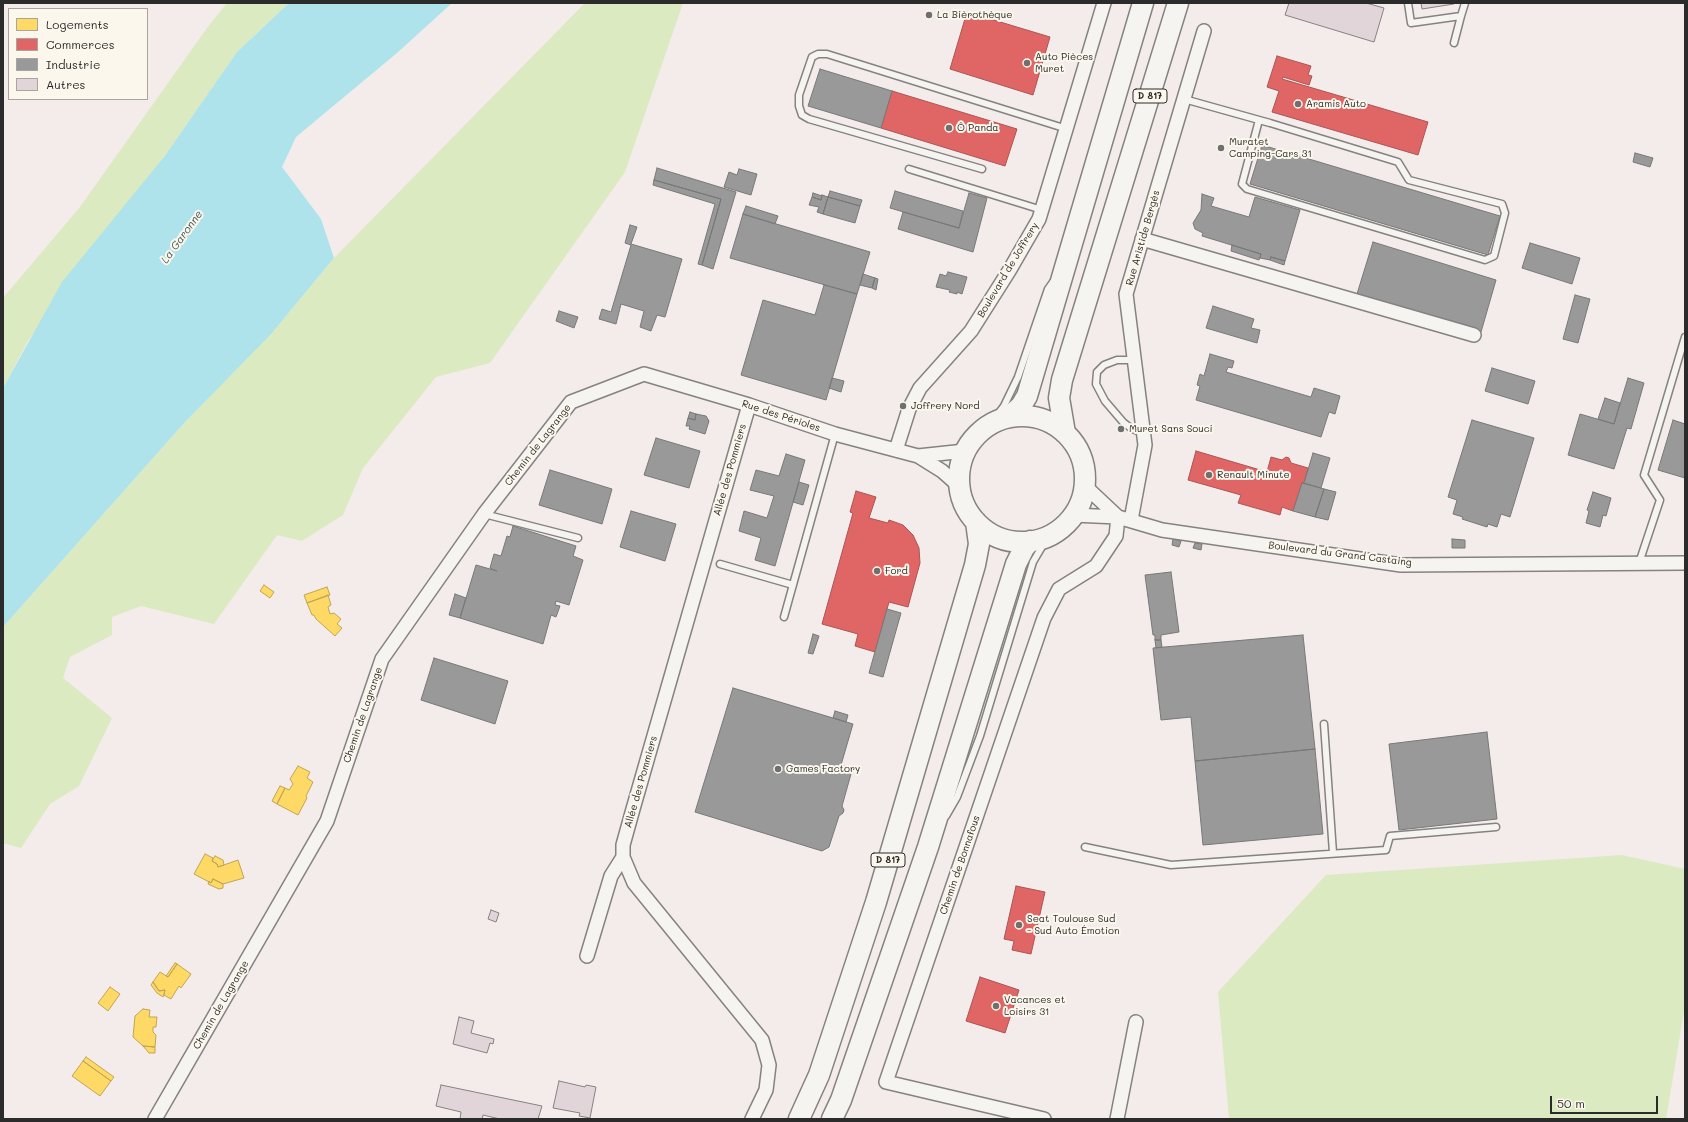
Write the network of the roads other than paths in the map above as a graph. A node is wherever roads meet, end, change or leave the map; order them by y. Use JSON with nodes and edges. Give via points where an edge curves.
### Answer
{"nodes":[{"id":1,"x":1104,"y":3,"type":"edge"},
{"id":2,"x":1143,"y":3,"type":"edge"},
{"id":3,"x":1178,"y":3,"type":"edge"},
{"id":4,"x":1408,"y":3,"type":"edge"},
{"id":5,"x":1465,"y":3,"type":"edge"},
{"id":6,"x":1461,"y":16,"type":"junction"},
{"id":7,"x":1204,"y":31,"type":"dead end"},
{"id":8,"x":1454,"y":43,"type":"dead end"},
{"id":9,"x":1184,"y":99,"type":"junction"},
{"id":10,"x":1259,"y":120,"type":"junction"},
{"id":11,"x":1067,"y":129,"type":"junction"},
{"id":12,"x":909,"y":169,"type":"dead end"},
{"id":13,"x":982,"y":169,"type":"dead end"},
{"id":14,"x":1042,"y":210,"type":"junction"},
{"id":15,"x":1142,"y":238,"type":"junction"},
{"id":16,"x":1066,"y":264,"type":"junction"},
{"id":17,"x":1474,"y":335,"type":"dead end"},
{"id":18,"x":1685,"y":337,"type":"edge"},
{"id":19,"x":1134,"y":360,"type":"junction"},
{"id":20,"x":644,"y":374,"type":"joint"},
{"id":21,"x":749,"y":405,"type":"junction"},
{"id":22,"x":1010,"y":416,"type":"junction"},
{"id":23,"x":991,"y":423,"type":"junction"},
{"id":24,"x":1066,"y":433,"type":"junction"},
{"id":25,"x":1144,"y":433,"type":"junction"},
{"id":26,"x":835,"y":434,"type":"junction"},
{"id":27,"x":896,"y":450,"type":"junction"},
{"id":28,"x":965,"y":451,"type":"junction"},
{"id":29,"x":918,"y":456,"type":"junction"},
{"id":30,"x":959,"y":486,"type":"junction"},
{"id":31,"x":1085,"y":486,"type":"junction"},
{"id":32,"x":484,"y":514,"type":"junction"},
{"id":33,"x":1074,"y":515,"type":"junction"},
{"id":34,"x":1124,"y":519,"type":"junction"},
{"id":35,"x":976,"y":522,"type":"junction"},
{"id":36,"x":1053,"y":534,"type":"junction"},
{"id":37,"x":578,"y":538,"type":"dead end"},
{"id":38,"x":1030,"y":541,"type":"junction"},
{"id":39,"x":1640,"y":563,"type":"junction"},
{"id":40,"x":1685,"y":563,"type":"edge"},
{"id":41,"x":720,"y":564,"type":"dead end"},
{"id":42,"x":793,"y":585,"type":"junction"},
{"id":43,"x":784,"y":618,"type":"dead end"},
{"id":44,"x":1324,"y":724,"type":"dead end"},
{"id":45,"x":1496,"y":827,"type":"dead end"},
{"id":46,"x":928,"y":847,"type":"junction"},
{"id":47,"x":1085,"y":847,"type":"dead end"},
{"id":48,"x":1333,"y":853,"type":"junction"},
{"id":49,"x":623,"y":857,"type":"junction"},
{"id":50,"x":587,"y":956,"type":"dead end"},
{"id":51,"x":1136,"y":1022,"type":"dead end"},
{"id":52,"x":155,"y":1119,"type":"edge"},
{"id":53,"x":752,"y":1119,"type":"edge"},
{"id":54,"x":799,"y":1119,"type":"edge"},
{"id":55,"x":832,"y":1119,"type":"edge"},
{"id":56,"x":1044,"y":1119,"type":"edge"},
{"id":57,"x":1117,"y":1119,"type":"edge"}],
"edges":[{"from":1,"to":11,"type":"street","name":"Boulevard de Joffrery"},
{"from":2,"to":16,"type":"main road","number":"D 817"},
{"from":3,"to":24,"type":"main road","number":"D 817","via":[[1062,380],[1059,398]]},
{"from":4,"to":6,"type":"lane","via":[[1412,23]]},
{"from":5,"to":6,"type":"lane"},
{"from":6,"to":8,"type":"lane"},
{"from":7,"to":9,"type":"street","name":"Rue Aristide Bergès"},
{"from":9,"to":10,"type":"lane"},
{"from":9,"to":15,"type":"street","name":"Rue Aristide Bergès"},
{"from":10,"to":10,"type":"lane","via":[[1398,162],[1409,180],[1502,204],[1505,213],[1494,256],[1485,260],[1247,189],[1242,184]]},
{"from":11,"to":13,"type":"lane","via":[[827,54],[812,57],[799,94],[802,115]]},
{"from":11,"to":14,"type":"street","name":"Boulevard de Joffrery"},
{"from":12,"to":14,"type":"lane"},
{"from":14,"to":27,"type":"street","name":"Boulevard de Joffrery","via":[[971,331],[920,388],[909,409]]},
{"from":15,"to":17,"type":"street"},
{"from":15,"to":19,"type":"street","name":"Rue Aristide Bergès","via":[[1126,294]]},
{"from":16,"to":22,"type":"main road","number":"D 817","via":[[1027,396]]},
{"from":16,"to":23,"type":"lane","via":[[1048,289],[1018,377],[1004,406]]},
{"from":18,"to":39,"type":"lane","via":[[1644,475],[1660,500]]},
{"from":19,"to":25,"type":"street","name":"Rue Aristide Bergès"},
{"from":19,"to":25,"type":"lane","via":[[1117,360],[1104,365],[1097,372],[1096,384],[1105,401],[1123,422],[1132,429]]},
{"from":20,"to":21,"type":"street","name":"Rue des Périoles"},
{"from":20,"to":32,"type":"street","name":"Chemin de Lagrange","via":[[571,402]]},
{"from":21,"to":26,"type":"street","name":"Rue des Périoles"},
{"from":21,"to":49,"type":"street","name":"Allée des Pommiers","via":[[633,809],[623,845]]},
{"from":22,"to":23,"type":"main road"},
{"from":22,"to":24,"type":"main road","via":[[1030,416],[1049,422]]},
{"from":23,"to":28,"type":"main road","via":[[976,435]]},
{"from":24,"to":31,"type":"main road","via":[[1078,448],[1084,467]]},
{"from":25,"to":34,"type":"street","name":"Rue Aristide Bergès","via":[[1146,444]]},
{"from":26,"to":27,"type":"street","name":"Rue des Périoles"},
{"from":26,"to":42,"type":"lane"},
{"from":27,"to":29,"type":"street","name":"Rue des Périoles"},
{"from":28,"to":29,"type":"street","name":"Rue des Périoles"},
{"from":28,"to":30,"type":"main road","via":[[958,474]]},
{"from":29,"to":30,"type":"street","name":"Rue des Périoles","via":[[942,471]]},
{"from":30,"to":35,"type":"main road","via":[[962,499]]},
{"from":31,"to":33,"type":"main road"},
{"from":31,"to":34,"type":"street","name":"Boulevard du Grand Castaing"},
{"from":32,"to":37,"type":"lane"},
{"from":32,"to":52,"type":"street","name":"Chemin de Lagrange","via":[[382,659],[327,821]]},
{"from":33,"to":34,"type":"street","name":"Boulevard du Grand Castaing"},
{"from":33,"to":36,"type":"main road"},
{"from":34,"to":39,"type":"street","name":"Boulevard du Grand Castaing","via":[[1162,530],[1401,564]]},
{"from":34,"to":56,"type":"street","name":"Chemin de Bonnafous","via":[[1096,566],[1059,589],[1044,618],[886,1082]]},
{"from":35,"to":38,"type":"main road","via":[[1001,538]]},
{"from":35,"to":54,"type":"main road","number":"D 817","via":[[978,544],[975,565],[876,902],[819,1075]]},
{"from":36,"to":38,"type":"main road"},
{"from":36,"to":46,"type":"lane","via":[[1033,562],[980,736],[957,797]]},
{"from":38,"to":46,"type":"main road","via":[[1016,564]]},
{"from":39,"to":40,"type":"street","name":"Boulevard du Grand Castaing"},
{"from":41,"to":42,"type":"lane"},
{"from":42,"to":43,"type":"lane"},
{"from":44,"to":48,"type":"lane"},
{"from":45,"to":48,"type":"lane","via":[[1390,836],[1386,850]]},
{"from":46,"to":55,"type":"main road"},
{"from":47,"to":48,"type":"lane","via":[[1171,866]]},
{"from":49,"to":50,"type":"street","via":[[611,876]]},
{"from":49,"to":53,"type":"street","name":"Allée des Pommiers","via":[[634,883],[762,1040],[769,1065],[766,1090]]},
{"from":51,"to":57,"type":"street"}]}
